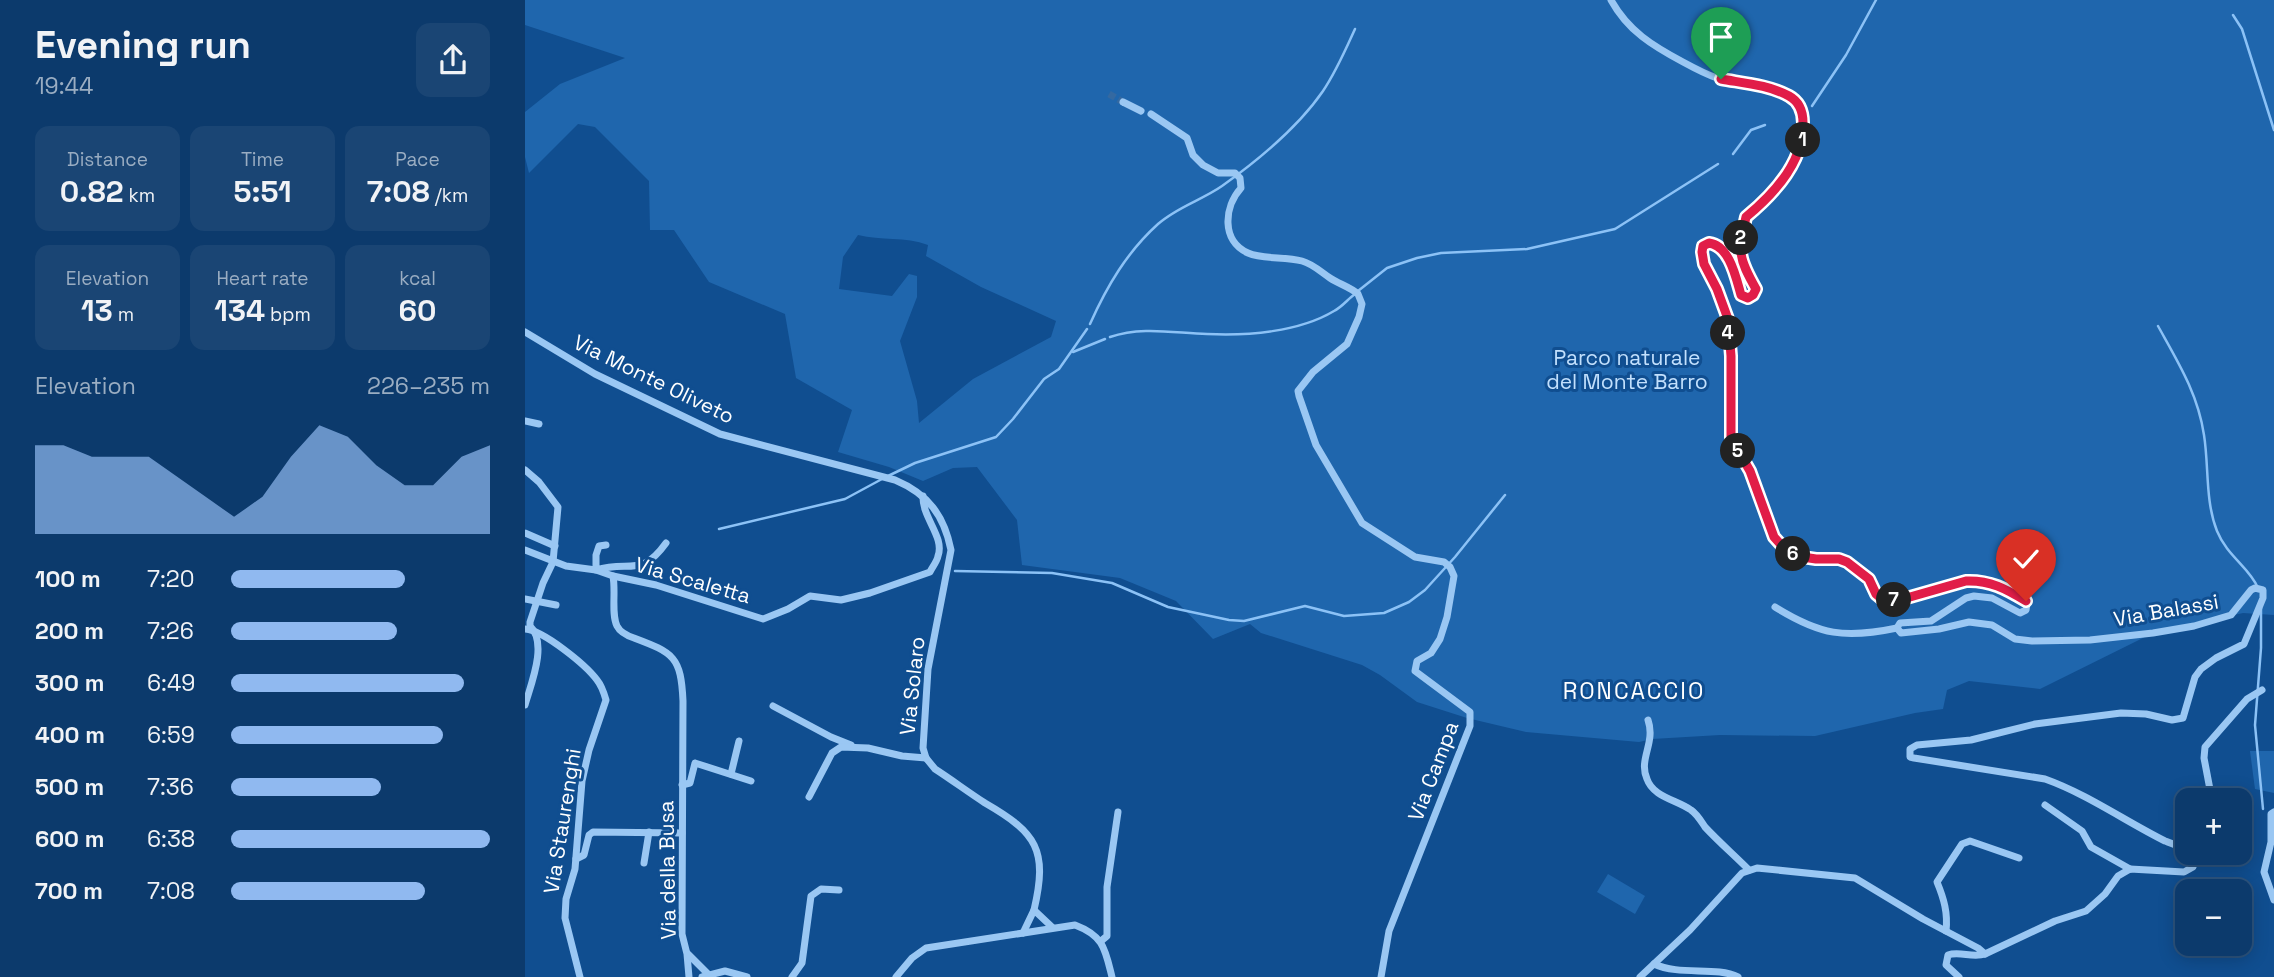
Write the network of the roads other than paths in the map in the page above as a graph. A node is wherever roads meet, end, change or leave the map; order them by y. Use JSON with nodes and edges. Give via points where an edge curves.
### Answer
{"nodes":[{"id":1,"x":1611,"y":0,"type":"edge"},
{"id":2,"x":1123,"y":102,"type":"tunnel mouth"},
{"id":3,"x":1141,"y":111,"type":"dead end"},
{"id":4,"x":1151,"y":114,"type":"dead end"},
{"id":5,"x":525,"y":332,"type":"edge"},
{"id":6,"x":525,"y":421,"type":"edge"},
{"id":7,"x":539,"y":424,"type":"dead end"},
{"id":8,"x":525,"y":470,"type":"edge"},
{"id":9,"x":926,"y":498,"type":"junction"},
{"id":10,"x":525,"y":533,"type":"edge"},
{"id":11,"x":666,"y":543,"type":"dead end"},
{"id":12,"x":605,"y":545,"type":"dead end"},
{"id":13,"x":555,"y":546,"type":"junction"},
{"id":14,"x":525,"y":550,"type":"edge"},
{"id":15,"x":553,"y":562,"type":"junction"},
{"id":16,"x":596,"y":570,"type":"junction"},
{"id":17,"x":613,"y":576,"type":"junction"},
{"id":18,"x":525,"y":599,"type":"edge"},
{"id":19,"x":537,"y":601,"type":"junction"},
{"id":20,"x":557,"y":604,"type":"dead end"},
{"id":21,"x":1775,"y":607,"type":"dead end"},
{"id":22,"x":1897,"y":628,"type":"junction"},
{"id":23,"x":525,"y":629,"type":"edge"},
{"id":24,"x":534,"y":630,"type":"junction"},
{"id":25,"x":2262,"y":690,"type":"dead end"},
{"id":26,"x":525,"y":705,"type":"edge"},
{"id":27,"x":773,"y":705,"type":"dead end"},
{"id":28,"x":1648,"y":720,"type":"dead end"},
{"id":29,"x":739,"y":741,"type":"dead end"},
{"id":30,"x":852,"y":746,"type":"junction"},
{"id":31,"x":926,"y":758,"type":"junction"},
{"id":32,"x":731,"y":774,"type":"junction"},
{"id":33,"x":751,"y":781,"type":"dead end"},
{"id":34,"x":683,"y":785,"type":"junction"},
{"id":35,"x":2210,"y":788,"type":"edge"},
{"id":36,"x":809,"y":797,"type":"dead end"},
{"id":37,"x":2045,"y":805,"type":"dead end"},
{"id":38,"x":1118,"y":812,"type":"dead end"},
{"id":39,"x":2274,"y":812,"type":"edge"},
{"id":40,"x":649,"y":832,"type":"junction"},
{"id":41,"x":682,"y":833,"type":"junction"},
{"id":42,"x":2175,"y":845,"type":"edge"},
{"id":43,"x":2019,"y":858,"type":"dead end"},
{"id":44,"x":576,"y":859,"type":"junction"},
{"id":45,"x":644,"y":863,"type":"dead end"},
{"id":46,"x":2193,"y":865,"type":"edge"},
{"id":47,"x":2130,"y":869,"type":"junction"},
{"id":48,"x":1749,"y":870,"type":"junction"},
{"id":49,"x":839,"y":890,"type":"dead end"},
{"id":50,"x":2274,"y":900,"type":"edge"},
{"id":51,"x":1034,"y":910,"type":"junction"},
{"id":52,"x":1052,"y":927,"type":"junction"},
{"id":53,"x":1946,"y":931,"type":"junction"},
{"id":54,"x":1023,"y":933,"type":"junction"},
{"id":55,"x":1101,"y":941,"type":"junction"},
{"id":56,"x":687,"y":954,"type":"junction"},
{"id":57,"x":1985,"y":954,"type":"junction"},
{"id":58,"x":1654,"y":964,"type":"junction"},
{"id":59,"x":706,"y":976,"type":"edge"},
{"id":60,"x":580,"y":977,"type":"edge"},
{"id":61,"x":689,"y":977,"type":"edge"},
{"id":62,"x":747,"y":977,"type":"edge"},
{"id":63,"x":792,"y":977,"type":"edge"},
{"id":64,"x":896,"y":977,"type":"edge"},
{"id":65,"x":1112,"y":977,"type":"edge"},
{"id":66,"x":1381,"y":977,"type":"edge"},
{"id":67,"x":1640,"y":977,"type":"edge"},
{"id":68,"x":1738,"y":977,"type":"edge"},
{"id":69,"x":1959,"y":977,"type":"edge"}],
"edges":[{"from":1,"to":22,"type":"street","via":[[1619,16],[1653,46],[1707,75],[1759,85],[1790,97],[1801,109],[1803,142],[1795,160],[1765,201],[1746,217],[1740,257],[1756,289],[1753,295],[1741,295],[1733,268],[1719,247],[1709,243],[1702,252],[1728,319],[1731,438],[1750,471],[1774,537],[1796,556],[1847,562],[1869,579],[1882,599],[1903,599],[1977,580],[2002,587],[2027,603],[2027,610],[2020,613],[1992,598],[1974,596],[1931,621],[1900,623]]},
{"from":2,"to":3,"type":"street"},
{"from":4,"to":66,"type":"street","name":"Via Campa","via":[[1187,138],[1193,155],[1203,165],[1237,176],[1241,188],[1228,210],[1227,225],[1241,249],[1305,261],[1358,295],[1362,304],[1347,344],[1313,372],[1299,396],[1316,445],[1362,523],[1415,557],[1444,562],[1454,576],[1436,648],[1416,660],[1415,671],[1459,702],[1472,719],[1389,931]]},
{"from":5,"to":9,"type":"street","name":"Via Monte Oliveto","via":[[595,374],[720,435],[879,475],[912,487]]},
{"from":6,"to":7,"type":"street"},
{"from":8,"to":13,"type":"street","via":[[558,507]]},
{"from":9,"to":17,"type":"street","name":"Via Scaletta","via":[[922,506],[938,537],[939,555],[930,572],[870,593],[841,600],[810,596],[763,619]]},
{"from":9,"to":31,"type":"street","name":"Via Solaro","via":[[947,531],[951,550],[925,693],[922,735]]},
{"from":10,"to":13,"type":"street"},
{"from":11,"to":16,"type":"street","name":"Via Scaletta","via":[[656,557],[641,566]]},
{"from":12,"to":16,"type":"street","via":[[599,546]]},
{"from":13,"to":15,"type":"street"},
{"from":14,"to":15,"type":"street"},
{"from":15,"to":16,"type":"street"},
{"from":15,"to":19,"type":"street"},
{"from":16,"to":17,"type":"street","name":"Via Scaletta"},
{"from":17,"to":34,"type":"street","name":"Via della Busa","via":[[617,628],[671,656],[681,671]]},
{"from":18,"to":19,"type":"street"},
{"from":19,"to":20,"type":"street"},
{"from":19,"to":24,"type":"street","via":[[530,626]]},
{"from":21,"to":22,"type":"street","via":[[1812,627],[1841,633]]},
{"from":22,"to":42,"type":"street","name":"Via Balassi","via":[[1909,633],[1969,622],[1992,625],[2015,639],[2090,640],[2219,619],[2231,615],[2255,588],[2263,590],[2244,644],[2201,669],[2183,718],[2121,713],[2035,724],[1972,740],[1917,745],[1909,753],[1914,758],[2048,780]]},
{"from":23,"to":24,"type":"street"},
{"from":24,"to":26,"type":"street","via":[[539,655]]},
{"from":24,"to":44,"type":"street","name":"Via Staurenghi","via":[[595,677],[606,700],[582,781]]},
{"from":25,"to":35,"type":"street","via":[[2247,699],[2205,747]]},
{"from":27,"to":30,"type":"street"},
{"from":28,"to":48,"type":"street","via":[[1651,738],[1644,764],[1650,786],[1693,811]]},
{"from":29,"to":32,"type":"street"},
{"from":30,"to":31,"type":"street"},
{"from":30,"to":36,"type":"street","via":[[832,753]]},
{"from":31,"to":51,"type":"street","name":"Via Solaro","via":[[1028,834],[1041,865]]},
{"from":32,"to":33,"type":"street","name":"Via della Busa"},
{"from":32,"to":34,"type":"street","name":"Via della Busa","via":[[695,763],[690,783]]},
{"from":34,"to":41,"type":"street","name":"Via della Busa"},
{"from":37,"to":47,"type":"street","via":[[2082,831],[2091,847]]},
{"from":38,"to":55,"type":"street","via":[[1107,887],[1107,936]]},
{"from":39,"to":50,"type":"street","via":[[2264,872]]},
{"from":40,"to":41,"type":"street"},
{"from":40,"to":44,"type":"street","via":[[593,832],[583,855]]},
{"from":40,"to":45,"type":"street"},
{"from":41,"to":56,"type":"street","name":"Via della Busa","via":[[682,934]]},
{"from":43,"to":53,"type":"street","via":[[1970,841],[1962,844],[1937,882],[1945,899]]},
{"from":44,"to":60,"type":"street","name":"Via Staurenghi","via":[[565,918]]},
{"from":46,"to":47,"type":"street","name":"Via Balassi","via":[[2189,871]]},
{"from":47,"to":57,"type":"street","via":[[2086,911]]},
{"from":48,"to":53,"type":"street","via":[[1855,878]]},
{"from":48,"to":58,"type":"street"},
{"from":49,"to":63,"type":"street","via":[[821,889],[811,896],[802,963]]},
{"from":51,"to":52,"type":"street"},
{"from":51,"to":54,"type":"street","name":"Via Solaro"},
{"from":52,"to":54,"type":"street"},
{"from":52,"to":55,"type":"street","via":[[1075,925]]},
{"from":53,"to":57,"type":"street"},
{"from":54,"to":64,"type":"street","via":[[926,948]]},
{"from":55,"to":65,"type":"street"},
{"from":56,"to":59,"type":"street"},
{"from":56,"to":61,"type":"street","name":"Via della Busa"},
{"from":57,"to":69,"type":"street","via":[[1948,955],[1946,965]]},
{"from":58,"to":67,"type":"street"},
{"from":58,"to":68,"type":"street","via":[[1676,971]]},
{"from":59,"to":62,"type":"street","via":[[725,971]]}]}
